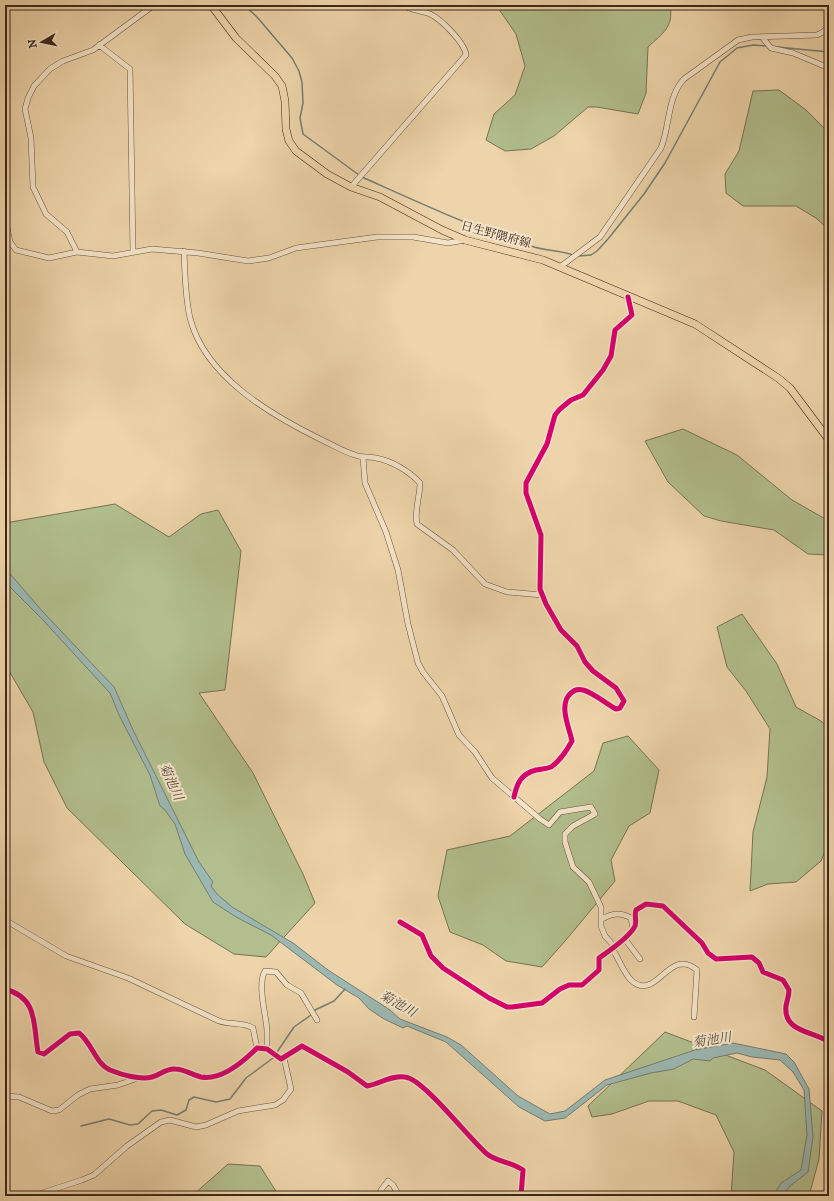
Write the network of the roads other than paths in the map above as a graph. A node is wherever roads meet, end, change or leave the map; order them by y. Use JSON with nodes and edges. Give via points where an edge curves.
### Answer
{"nodes":[{"id":1,"x":154,"y":5,"type":"edge"},
{"id":2,"x":210,"y":5,"type":"edge"},
{"id":3,"x":404,"y":5,"type":"edge"},
{"id":4,"x":829,"y":26,"type":"edge"},
{"id":5,"x":762,"y":37,"type":"junction"},
{"id":6,"x":100,"y":45,"type":"junction"},
{"id":7,"x":829,"y":68,"type":"edge"},
{"id":8,"x":351,"y":187,"type":"junction"},
{"id":9,"x":5,"y":217,"type":"edge"},
{"id":10,"x":465,"y":240,"type":"junction"},
{"id":11,"x":184,"y":251,"type":"junction"},
{"id":12,"x":77,"y":252,"type":"junction"},
{"id":13,"x":133,"y":252,"type":"junction"},
{"id":14,"x":560,"y":267,"type":"junction"},
{"id":15,"x":628,"y":297,"type":"junction"},
{"id":16,"x":829,"y":440,"type":"edge"},
{"id":17,"x":363,"y":457,"type":"junction"},
{"id":18,"x":542,"y":595,"type":"junction"},
{"id":19,"x":514,"y":797,"type":"junction"},
{"id":20,"x":5,"y":920,"type":"edge"},
{"id":21,"x":602,"y":920,"type":"junction"},
{"id":22,"x":400,"y":922,"type":"dead end"},
{"id":23,"x":633,"y":929,"type":"junction"},
{"id":24,"x":624,"y":938,"type":"junction"},
{"id":25,"x":614,"y":948,"type":"junction"},
{"id":26,"x":640,"y":959,"type":"dead end"},
{"id":27,"x":5,"y":989,"type":"edge"},
{"id":28,"x":694,"y":1017,"type":"dead end"},
{"id":29,"x":317,"y":1020,"type":"dead end"},
{"id":30,"x":829,"y":1042,"type":"edge"},
{"id":31,"x":257,"y":1048,"type":"junction"},
{"id":32,"x":266,"y":1049,"type":"junction"},
{"id":33,"x":284,"y":1058,"type":"junction"},
{"id":34,"x":138,"y":1078,"type":"junction"},
{"id":35,"x":5,"y":1096,"type":"edge"},
{"id":36,"x":33,"y":1196,"type":"edge"},
{"id":37,"x":380,"y":1196,"type":"edge"},
{"id":38,"x":399,"y":1196,"type":"edge"},
{"id":39,"x":521,"y":1196,"type":"edge"}],
"edges":[{"from":1,"to":6,"type":"street"},
{"from":2,"to":8,"type":"main road","name":"日生野隈府線","via":[[236,38],[282,86],[286,129],[289,141],[296,151],[327,174]]},
{"from":3,"to":8,"type":"street","via":[[411,10],[428,13],[438,20],[466,49],[466,55]]},
{"from":4,"to":5,"type":"street","via":[[817,35],[806,37]]},
{"from":5,"to":7,"type":"street","via":[[771,48]]},
{"from":5,"to":14,"type":"street","via":[[738,40],[729,45],[678,86],[673,96],[661,148],[600,237]]},
{"from":6,"to":12,"type":"street","via":[[50,69],[34,86],[25,108],[31,138],[33,187],[46,214],[67,232]]},
{"from":6,"to":13,"type":"street","via":[[130,69]]},
{"from":8,"to":10,"type":"main road","name":"日生野隈府線","via":[[380,197],[424,222]]},
{"from":9,"to":12,"type":"street","via":[[10,242],[16,250],[49,258]]},
{"from":10,"to":11,"type":"street","via":[[448,243],[413,237],[377,237],[296,248],[265,259],[248,261]]},
{"from":10,"to":14,"type":"main road","name":"日生野隈府線","via":[[526,254]]},
{"from":11,"to":13,"type":"street","via":[[152,249]]},
{"from":11,"to":17,"type":"street","via":[[190,318],[198,338],[227,378],[255,402],[284,420]]},
{"from":12,"to":13,"type":"street","via":[[113,256]]},
{"from":14,"to":15,"type":"main road","name":"日生野隈府線"},
{"from":15,"to":16,"type":"main road","name":"日生野隈府線","via":[[695,324],[778,378],[790,388]]},
{"from":15,"to":18,"type":"street","via":[[632,315],[615,330],[611,356],[583,395],[566,404],[555,415],[547,444],[526,483],[526,493],[541,535]]},
{"from":17,"to":18,"type":"street","via":[[386,461],[413,476],[420,483],[416,524],[453,550],[485,584],[507,592]]},
{"from":17,"to":19,"type":"street","via":[[365,483],[386,532],[398,570],[418,663],[442,696],[459,735],[475,752],[492,778]]},
{"from":18,"to":19,"type":"street","via":[[561,630],[577,646],[585,662],[616,688],[624,701],[620,708],[616,709],[583,690],[575,690],[570,694],[564,706],[572,741],[570,745],[549,768],[528,773],[518,780]]},
{"from":19,"to":21,"type":"street","via":[[549,825],[560,812],[590,807],[595,814],[573,826],[565,834],[565,842],[573,867],[589,882],[600,907]]},
{"from":20,"to":31,"type":"street","via":[[66,956],[128,978],[219,1021],[248,1025],[253,1028]]},
{"from":21,"to":23,"type":"street","via":[[614,913],[621,914],[631,918]]},
{"from":21,"to":25,"type":"street","via":[[601,926],[605,936]]},
{"from":22,"to":25,"type":"street","via":[[422,935],[431,956],[443,968],[507,1007],[542,1003],[560,989],[569,985],[582,985],[599,970],[599,958]]},
{"from":23,"to":24,"type":"street"},
{"from":23,"to":30,"type":"street","via":[[636,923],[636,910],[646,904],[663,906],[716,959],[756,958],[763,972],[783,980],[788,985],[786,1006],[790,1021],[796,1028]]},
{"from":24,"to":25,"type":"street"},
{"from":24,"to":26,"type":"street"},
{"from":25,"to":28,"type":"street","via":[[630,980],[638,984],[652,984],[679,964],[692,966],[697,970]]},
{"from":27,"to":34,"type":"street","via":[[18,993],[26,999],[31,1008],[38,1052],[44,1054],[70,1034],[79,1033],[90,1044],[102,1064],[110,1070]]},
{"from":29,"to":32,"type":"street","via":[[301,993],[287,985],[276,972],[265,971],[262,976]]},
{"from":31,"to":32,"type":"street"},
{"from":31,"to":34,"type":"street","via":[[245,1060],[218,1075],[204,1077],[175,1068],[153,1077]]},
{"from":32,"to":33,"type":"street"},
{"from":33,"to":36,"type":"street","via":[[290,1089],[283,1100],[275,1105],[238,1111],[196,1127],[170,1120],[161,1122],[136,1139],[94,1175]]},
{"from":33,"to":39,"type":"street","via":[[302,1046],[367,1086],[397,1077],[413,1079],[488,1155],[523,1170]]},
{"from":34,"to":35,"type":"street","via":[[90,1090],[78,1095],[59,1110],[52,1111],[18,1097]]},
{"from":37,"to":38,"type":"street","via":[[388,1181],[394,1185]]}]}
